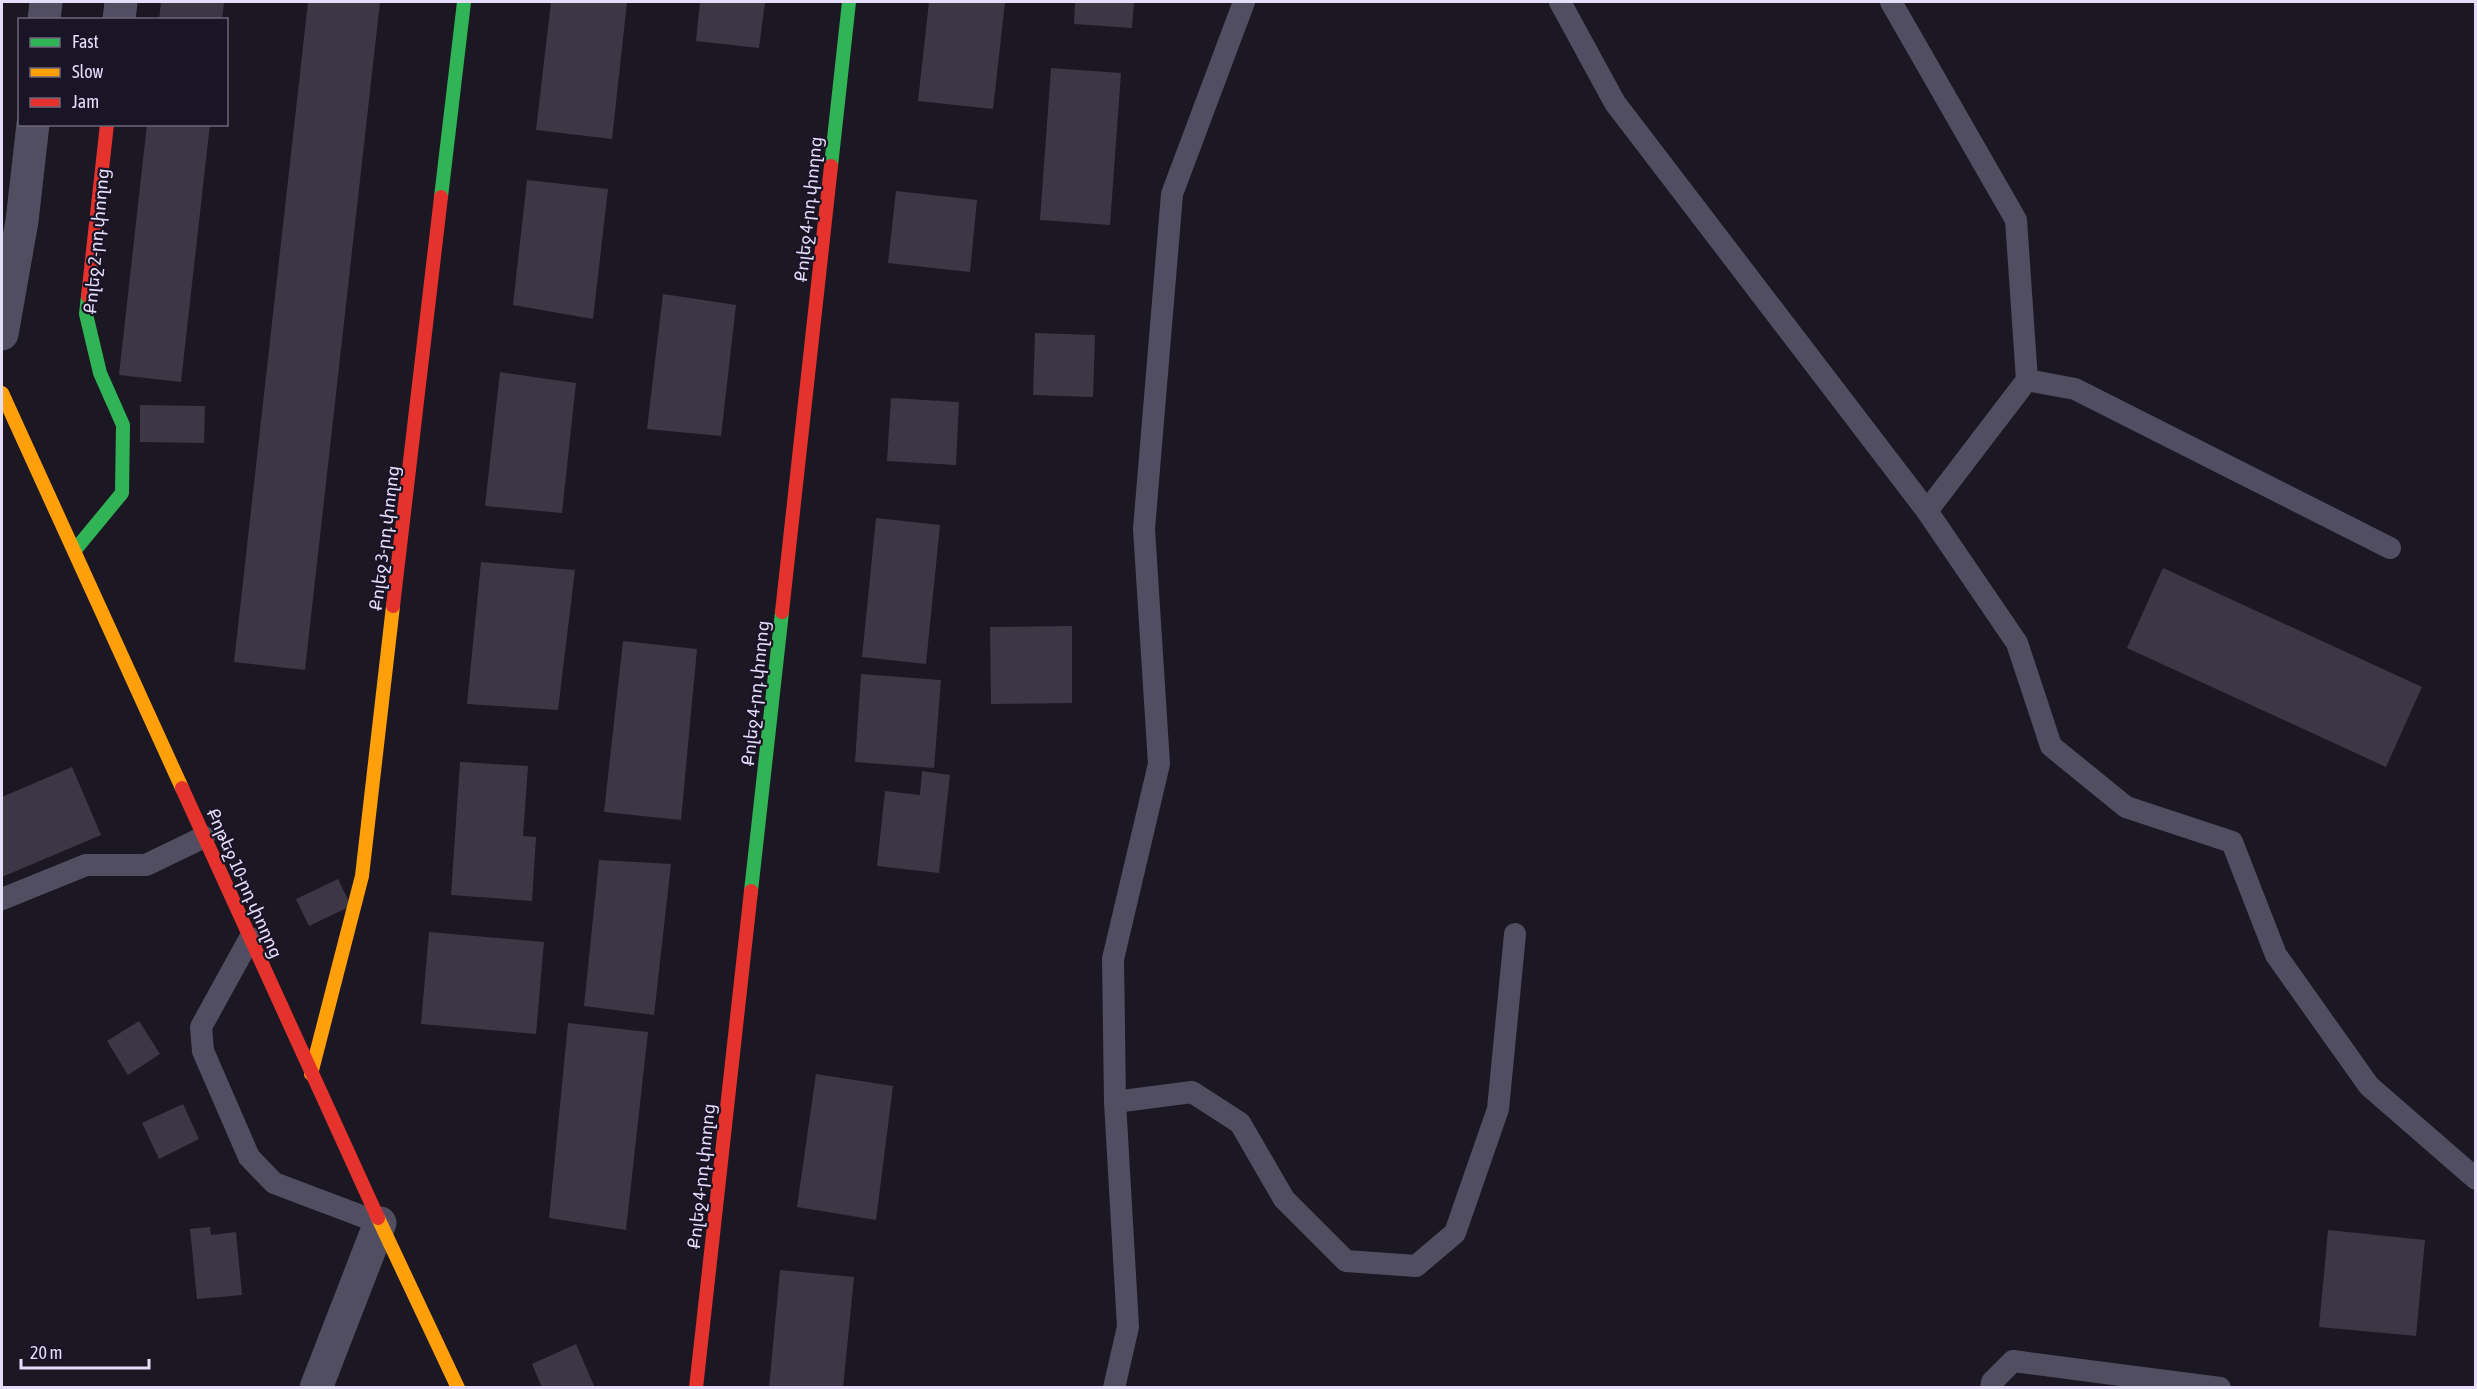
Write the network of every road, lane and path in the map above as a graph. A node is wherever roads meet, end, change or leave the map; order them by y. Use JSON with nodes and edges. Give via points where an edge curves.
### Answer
{"nodes":[{"id":1,"x":46,"y":2,"type":"edge"},
{"id":2,"x":121,"y":2,"type":"edge"},
{"id":3,"x":464,"y":2,"type":"edge"},
{"id":4,"x":849,"y":2,"type":"edge"},
{"id":5,"x":1244,"y":2,"type":"edge"},
{"id":6,"x":1560,"y":2,"type":"edge"},
{"id":7,"x":1891,"y":2,"type":"edge"},
{"id":8,"x":44,"y":18,"type":"edge"},
{"id":9,"x":119,"y":18,"type":"edge"},
{"id":10,"x":33,"y":126,"type":"edge"},
{"id":11,"x":107,"y":126,"type":"edge"},
{"id":12,"x":2,"y":334,"type":"edge"},
{"id":13,"x":2027,"y":380,"type":"junction"},
{"id":14,"x":2,"y":393,"type":"edge"},
{"id":15,"x":1927,"y":511,"type":"junction"},
{"id":16,"x":2390,"y":548,"type":"dead end"},
{"id":17,"x":75,"y":550,"type":"junction"},
{"id":18,"x":204,"y":837,"type":"junction"},
{"id":19,"x":2,"y":899,"type":"edge"},
{"id":20,"x":1515,"y":934,"type":"dead end"},
{"id":21,"x":250,"y":938,"type":"junction"},
{"id":22,"x":311,"y":1074,"type":"junction"},
{"id":23,"x":1116,"y":1102,"type":"junction"},
{"id":24,"x":2475,"y":1179,"type":"edge"},
{"id":25,"x":380,"y":1223,"type":"junction"},
{"id":26,"x":316,"y":1388,"type":"edge"},
{"id":27,"x":458,"y":1388,"type":"edge"},
{"id":28,"x":696,"y":1388,"type":"edge"},
{"id":29,"x":1114,"y":1388,"type":"edge"},
{"id":30,"x":1991,"y":1388,"type":"edge"},
{"id":31,"x":2220,"y":1388,"type":"edge"}],
"edges":[{"from":1,"to":8,"type":"street"},
{"from":2,"to":9,"type":"street"},
{"from":3,"to":22,"type":"street","name":"Քոլեջ 3-րդ փողոց","via":[[362,876]]},
{"from":4,"to":28,"type":"street","name":"Քոլեջ 4-րդ փողոց"},
{"from":5,"to":23,"type":"lane","via":[[1172,194],[1144,529],[1159,764],[1113,959]]},
{"from":6,"to":15,"type":"lane","via":[[1615,103]]},
{"from":7,"to":13,"type":"lane","via":[[2016,220]]},
{"from":10,"to":12,"type":"street","via":[[22,221]]},
{"from":11,"to":17,"type":"street","name":"Քոլեջ 2-րդ փողոց","via":[[86,314],[100,373],[123,425],[122,493]]},
{"from":13,"to":15,"type":"lane"},
{"from":13,"to":16,"type":"lane","via":[[2075,389]]},
{"from":14,"to":17,"type":"street","name":"Քոթեջ 10-րդ փողոց"},
{"from":15,"to":24,"type":"lane","via":[[2017,643],[2052,746],[2126,807],[2232,842],[2276,955],[2369,1086]]},
{"from":17,"to":18,"type":"street","name":"Քոթեջ 10-րդ փողոց"},
{"from":18,"to":19,"type":"lane","via":[[146,865],[86,865]]},
{"from":18,"to":21,"type":"street","name":"Քոթեջ 10-րդ փողոց"},
{"from":20,"to":23,"type":"lane","via":[[1498,1109],[1455,1233],[1416,1266],[1346,1261],[1284,1199],[1240,1123],[1192,1092]]},
{"from":21,"to":22,"type":"street","name":"Քոթեջ 10-րդ փողոց"},
{"from":21,"to":25,"type":"lane","via":[[201,1027],[203,1051],[249,1157],[274,1183]]},
{"from":22,"to":25,"type":"street","name":"Քոթեջ 10-րդ փողոց"},
{"from":23,"to":29,"type":"lane","via":[[1128,1327]]},
{"from":25,"to":26,"type":"street"},
{"from":25,"to":27,"type":"street","name":"Քոթեջ 10-րդ փողոց"},
{"from":30,"to":31,"type":"lane","via":[[1992,1382],[2013,1361]]}]}
